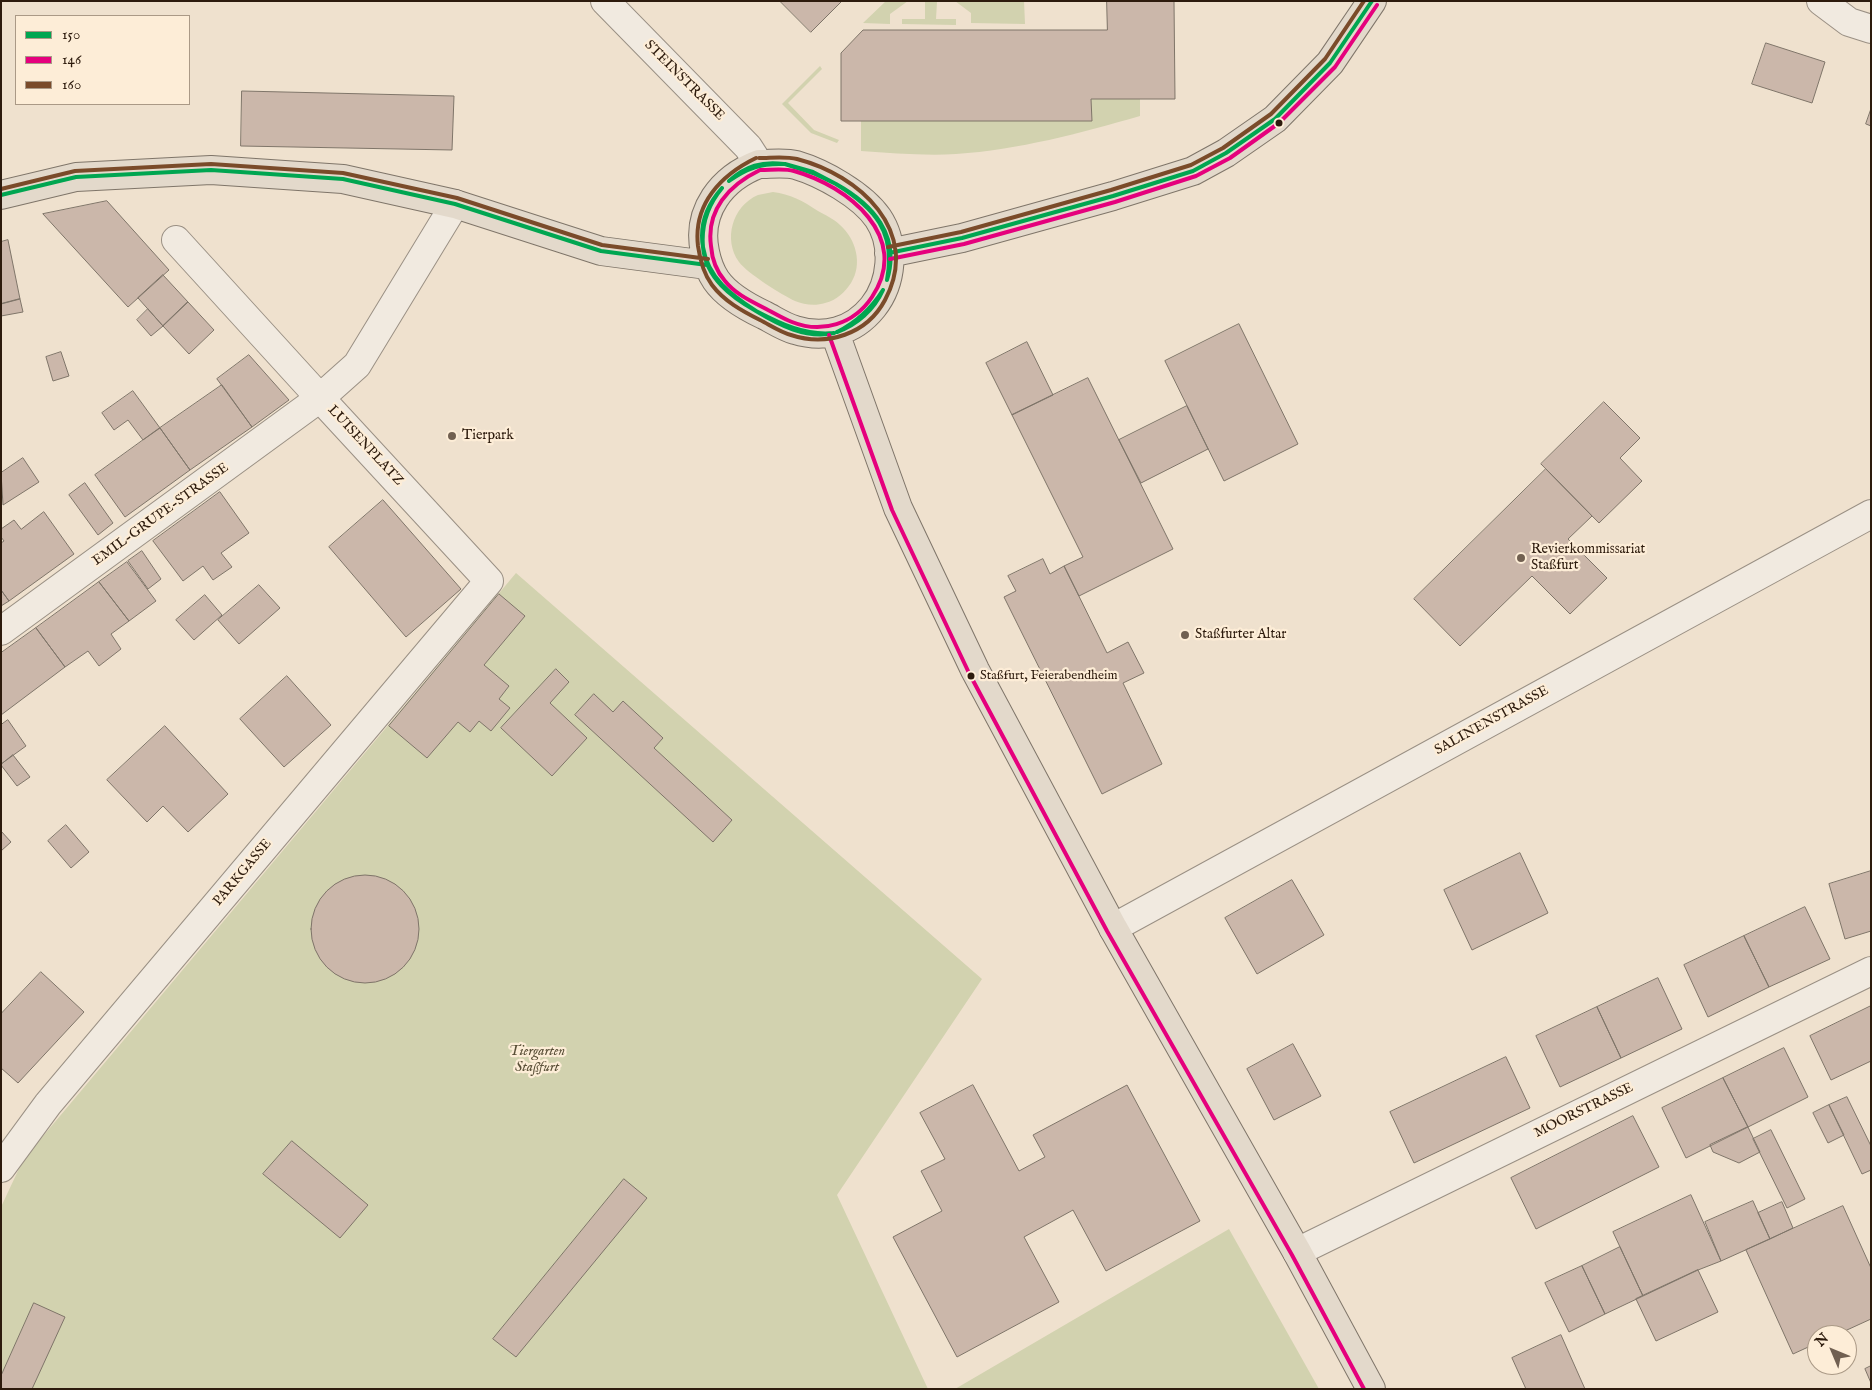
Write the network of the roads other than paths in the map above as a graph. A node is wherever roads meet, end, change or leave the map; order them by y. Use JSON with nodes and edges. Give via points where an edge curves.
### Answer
{"nodes":[{"id":1,"x":605,"y":1,"type":"edge"},
{"id":2,"x":1372,"y":1,"type":"edge"},
{"id":3,"x":1821,"y":1,"type":"edge"},
{"id":4,"x":1871,"y":29,"type":"edge"},
{"id":5,"x":759,"y":164,"type":"junction"},
{"id":6,"x":1,"y":195,"type":"edge"},
{"id":7,"x":456,"y":204,"type":"junction"},
{"id":8,"x":176,"y":240,"type":"dead end"},
{"id":9,"x":890,"y":253,"type":"junction"},
{"id":10,"x":708,"y":265,"type":"junction"},
{"id":11,"x":834,"y":333,"type":"junction"},
{"id":12,"x":320,"y":398,"type":"junction"},
{"id":13,"x":1871,"y":514,"type":"edge"},
{"id":14,"x":489,"y":580,"type":"joint"},
{"id":15,"x":1,"y":631,"type":"edge"},
{"id":16,"x":1113,"y":928,"type":"junction"},
{"id":17,"x":1871,"y":971,"type":"edge"},
{"id":18,"x":1,"y":1168,"type":"edge"},
{"id":19,"x":1297,"y":1252,"type":"junction"},
{"id":20,"x":1371,"y":1389,"type":"edge"}],
"edges":[{"from":1,"to":5,"type":"street","name":"STEINSTRASSE","via":[[748,147]]},
{"from":2,"to":9,"type":"main road","via":[[1330,63],[1275,119],[1226,153],[1193,170],[1113,196],[962,238]]},
{"from":3,"to":4,"type":"street","via":[[1849,22]]},
{"from":5,"to":9,"type":"main road","via":[[795,165],[819,174],[857,196],[878,218]]},
{"from":5,"to":10,"type":"main road","via":[[732,178],[718,191],[708,208],[702,228]]},
{"from":6,"to":7,"type":"main road","via":[[76,178],[211,170],[344,180]]},
{"from":7,"to":10,"type":"main road","via":[[601,251]]},
{"from":7,"to":12,"type":"street","name":"LUISENPLATZ","via":[[357,365]]},
{"from":8,"to":12,"type":"street"},
{"from":9,"to":11,"type":"main road","via":[[887,279],[880,298],[860,320]]},
{"from":10,"to":11,"type":"main road","via":[[727,292],[756,311],[793,330],[813,335]]},
{"from":11,"to":16,"type":"main road","via":[[898,508],[975,670]]},
{"from":12,"to":14,"type":"street","name":"LUISENPLATZ"},
{"from":12,"to":15,"type":"street","name":"EMIL-GRUPE-STRASSE"},
{"from":13,"to":16,"type":"street","name":"SALINENSTRASSE"},
{"from":14,"to":18,"type":"street","name":"PARKGASSE","via":[[48,1104]]},
{"from":16,"to":19,"type":"main road"},
{"from":17,"to":19,"type":"street","name":"MOORSTRASSE"},
{"from":19,"to":20,"type":"main road"}]}
